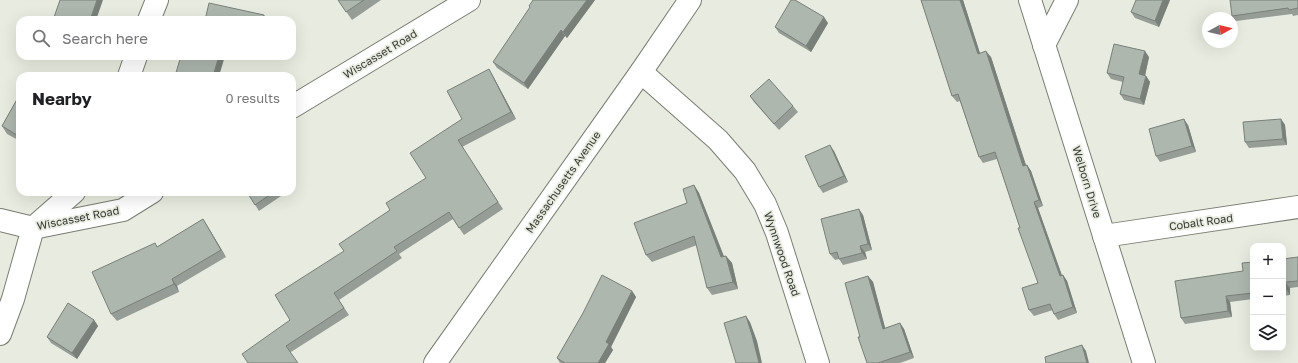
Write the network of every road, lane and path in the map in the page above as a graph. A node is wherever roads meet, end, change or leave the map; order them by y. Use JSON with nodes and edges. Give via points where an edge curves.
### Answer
{"nodes":[{"id":1,"x":157,"y":0,"type":"edge"},
{"id":2,"x":469,"y":0,"type":"edge"},
{"id":3,"x":690,"y":0,"type":"edge"},
{"id":4,"x":1030,"y":0,"type":"edge"},
{"id":5,"x":1067,"y":0,"type":"edge"},
{"id":6,"x":151,"y":16,"type":"edge"},
{"id":7,"x":1044,"y":45,"type":"junction"},
{"id":8,"x":135,"y":60,"type":"edge"},
{"id":9,"x":130,"y":72,"type":"edge"},
{"id":10,"x":641,"y":72,"type":"junction"},
{"id":11,"x":296,"y":105,"type":"edge"},
{"id":12,"x":69,"y":196,"type":"edge"},
{"id":13,"x":146,"y":196,"type":"edge"},
{"id":14,"x":1298,"y":208,"type":"edge"},
{"id":15,"x":0,"y":220,"type":"edge"},
{"id":16,"x":33,"y":228,"type":"junction"},
{"id":17,"x":1104,"y":236,"type":"junction"},
{"id":18,"x":0,"y":334,"type":"edge"},
{"id":19,"x":436,"y":363,"type":"edge"},
{"id":20,"x":818,"y":363,"type":"edge"},
{"id":21,"x":1144,"y":363,"type":"edge"}],
"edges":[{"from":1,"to":6,"type":"street"},
{"from":2,"to":11,"type":"street","name":"Wiscasset Road"},
{"from":3,"to":10,"type":"street","name":"Massachusetts Avenue"},
{"from":4,"to":7,"type":"street","name":"Welborn Drive"},
{"from":5,"to":7,"type":"street"},
{"from":7,"to":17,"type":"street","name":"Welborn Drive"},
{"from":8,"to":9,"type":"street"},
{"from":10,"to":19,"type":"street","name":"Massachusetts Avenue"},
{"from":10,"to":20,"type":"street","name":"Wynnwood Road","via":[[718,140],[745,171],[765,204],[777,233]]},
{"from":12,"to":16,"type":"street"},
{"from":13,"to":16,"type":"street","name":"Wiscasset Road","via":[[123,210]]},
{"from":14,"to":17,"type":"street","name":"Cobalt Road"},
{"from":15,"to":16,"type":"street","name":"Wiscasset Road"},
{"from":16,"to":18,"type":"street","via":[[14,299]]},
{"from":17,"to":21,"type":"street","name":"Welborn Drive"}]}
